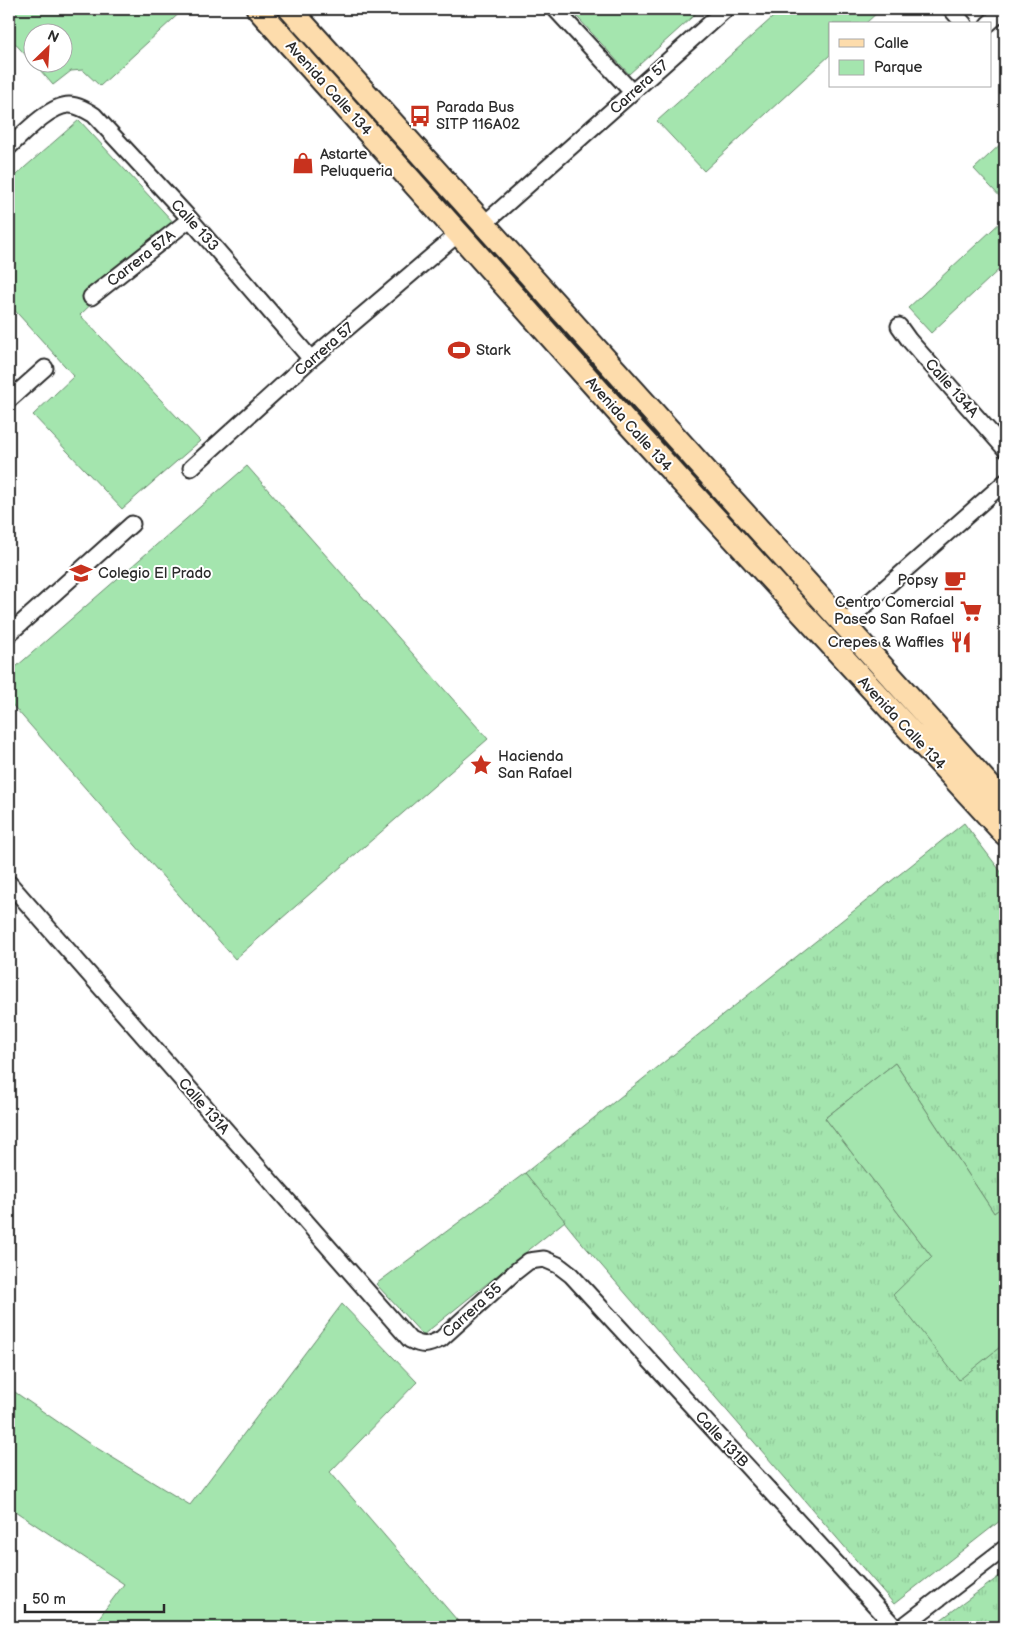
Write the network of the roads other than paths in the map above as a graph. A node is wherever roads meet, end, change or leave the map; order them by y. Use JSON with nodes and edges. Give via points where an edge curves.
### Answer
{"nodes":[{"id":1,"x":258,"y":9,"type":"edge"},
{"id":2,"x":290,"y":9,"type":"edge"},
{"id":3,"x":555,"y":9,"type":"edge"},
{"id":4,"x":726,"y":9,"type":"edge"},
{"id":5,"x":951,"y":9,"type":"edge"},
{"id":6,"x":1005,"y":9,"type":"edge"},
{"id":7,"x":962,"y":22,"type":"edge"},
{"id":8,"x":990,"y":22,"type":"edge"},
{"id":9,"x":632,"y":92,"type":"junction"},
{"id":10,"x":9,"y":147,"type":"edge"},
{"id":11,"x":190,"y":219,"type":"junction"},
{"id":12,"x":484,"y":224,"type":"junction"},
{"id":13,"x":459,"y":233,"type":"junction"},
{"id":14,"x":92,"y":297,"type":"dead end"},
{"id":15,"x":900,"y":326,"type":"dead end"},
{"id":16,"x":311,"y":359,"type":"junction"},
{"id":17,"x":45,"y":368,"type":"dead end"},
{"id":18,"x":9,"y":400,"type":"edge"},
{"id":19,"x":1005,"y":449,"type":"edge"},
{"id":20,"x":191,"y":468,"type":"dead end"},
{"id":21,"x":1005,"y":482,"type":"edge"},
{"id":22,"x":132,"y":524,"type":"dead end"},
{"id":23,"x":843,"y":625,"type":"junction"},
{"id":24,"x":9,"y":634,"type":"edge"},
{"id":25,"x":1005,"y":803,"type":"edge"},
{"id":26,"x":1005,"y":834,"type":"edge"},
{"id":27,"x":9,"y":883,"type":"edge"},
{"id":28,"x":544,"y":1259,"type":"joint"},
{"id":29,"x":399,"y":1329,"type":"joint"},
{"id":30,"x":1005,"y":1548,"type":"edge"},
{"id":31,"x":895,"y":1627,"type":"edge"},
{"id":32,"x":902,"y":1627,"type":"edge"}],
"edges":[{"from":1,"to":13,"type":"main road","name":"Avenida Calle 134"},
{"from":2,"to":12,"type":"main road","name":"Avenida Calle 134"},
{"from":3,"to":9,"type":"street"},
{"from":4,"to":9,"type":"street","name":"Carrera 57"},
{"from":5,"to":7,"type":"street"},
{"from":6,"to":8,"type":"street"},
{"from":9,"to":12,"type":"street","name":"Carrera 57"},
{"from":10,"to":11,"type":"street","name":"Calle 133","via":[[58,108],[68,105],[81,108],[94,115]]},
{"from":11,"to":14,"type":"street","name":"Carrera 57A"},
{"from":11,"to":16,"type":"street","name":"Calle 133"},
{"from":12,"to":23,"type":"main road","name":"Avenida Calle 134"},
{"from":13,"to":16,"type":"street","name":"Carrera 57"},
{"from":13,"to":26,"type":"main road","name":"Avenida Calle 134","via":[[625,420]]},
{"from":15,"to":19,"type":"street","name":"Calle 134A"},
{"from":16,"to":20,"type":"street","name":"Carrera 57"},
{"from":17,"to":18,"type":"street"},
{"from":21,"to":23,"type":"street"},
{"from":22,"to":24,"type":"street"},
{"from":23,"to":25,"type":"main road","name":"Avenida Calle 134"},
{"from":27,"to":29,"type":"street","name":"Calle 131A"},
{"from":28,"to":29,"type":"street","name":"Carrera 55","via":[[529,1261],[514,1272],[441,1339],[420,1345]]},
{"from":28,"to":31,"type":"street","name":"Calle 131B","via":[[571,1275]]},
{"from":30,"to":32,"type":"street"}]}
